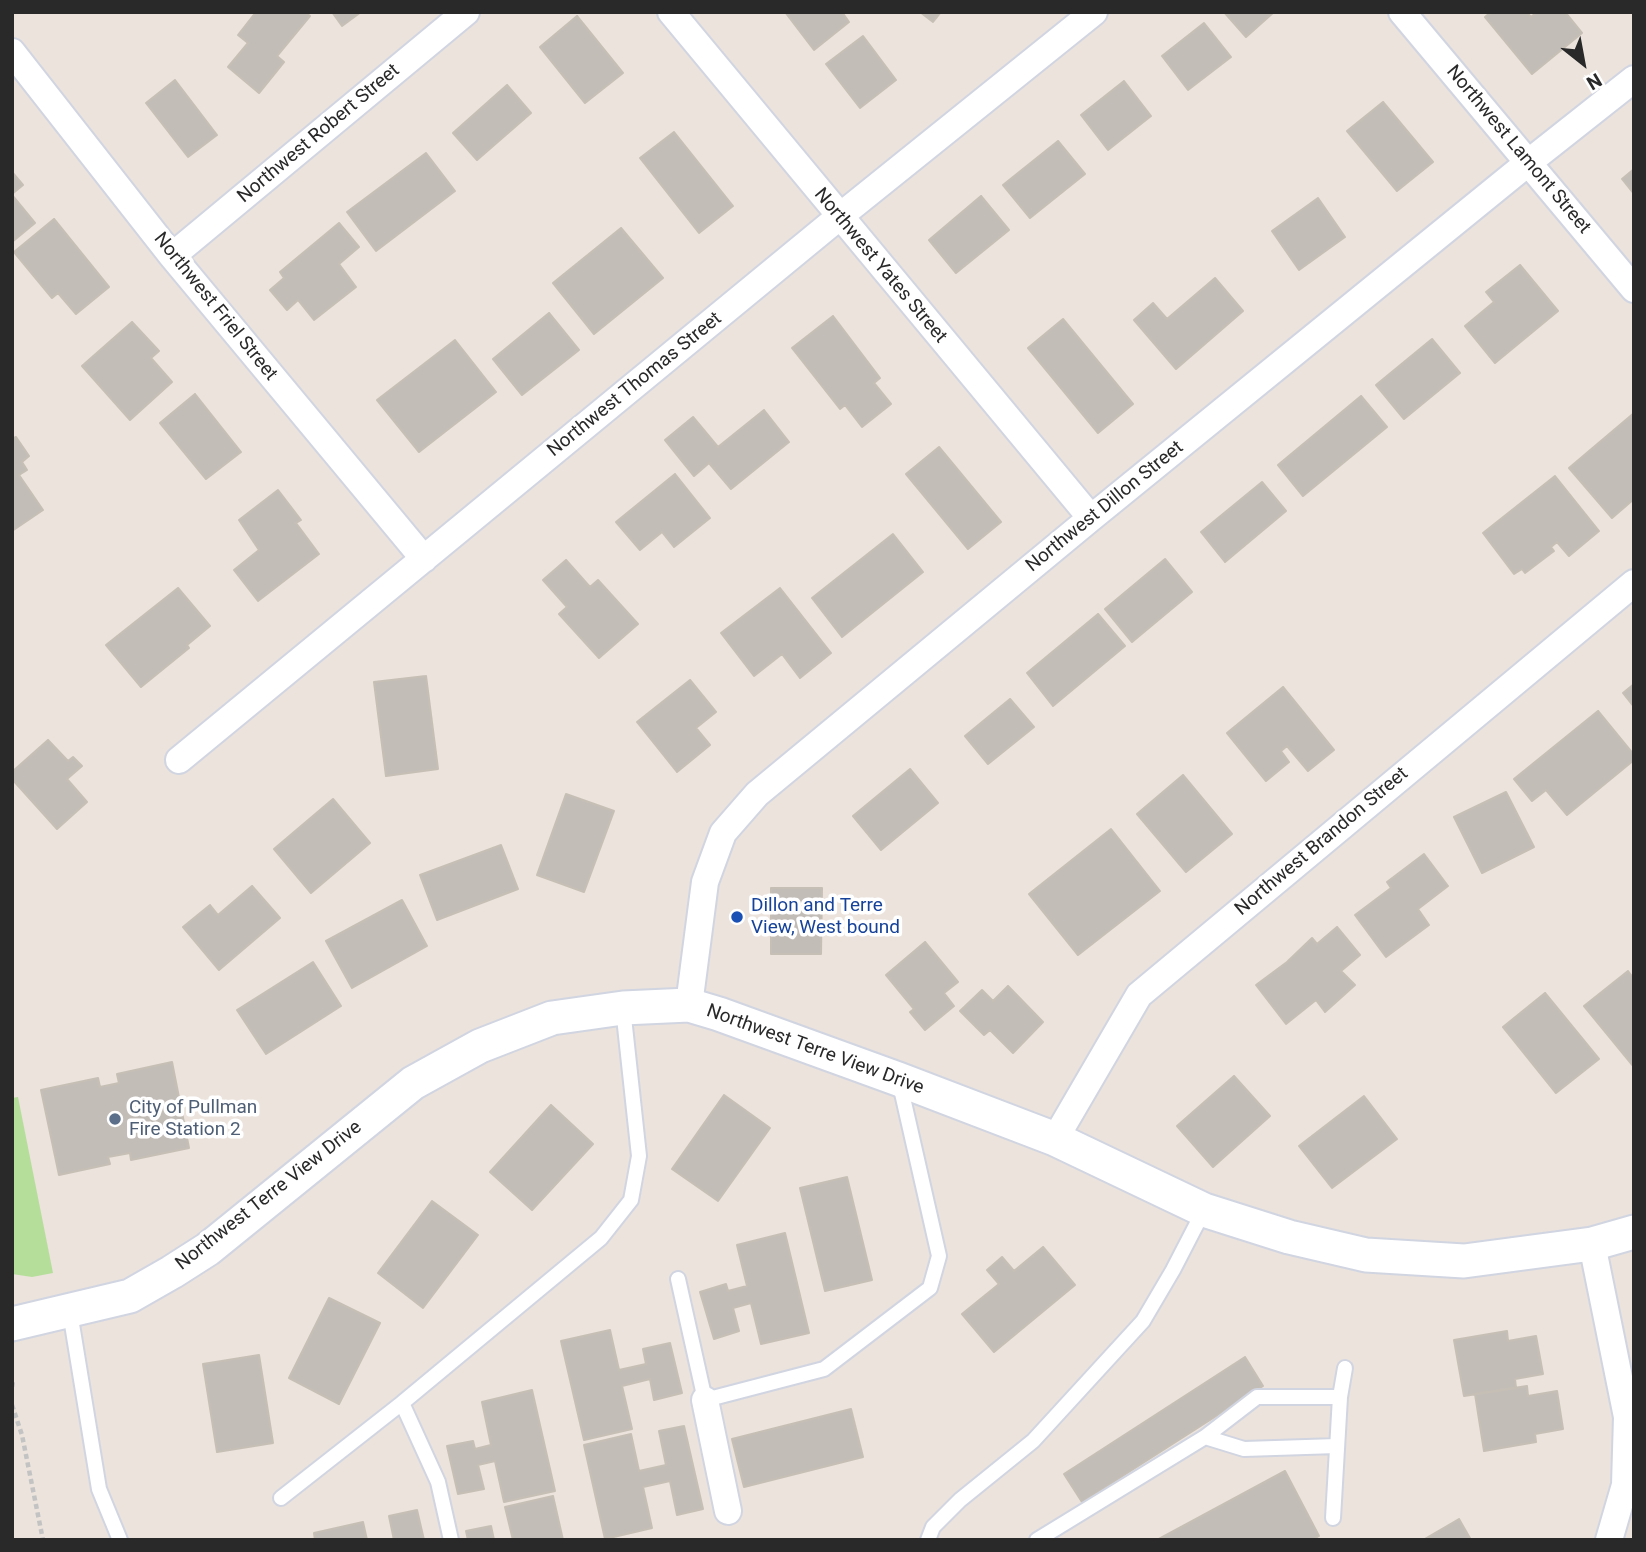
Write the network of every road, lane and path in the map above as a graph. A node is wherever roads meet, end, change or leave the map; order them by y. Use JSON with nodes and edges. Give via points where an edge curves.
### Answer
{"nodes":[{"id":1,"x":466,"y":12,"type":"edge"},
{"id":2,"x":671,"y":12,"type":"edge"},
{"id":3,"x":1094,"y":12,"type":"edge"},
{"id":4,"x":1402,"y":12,"type":"edge"},
{"id":5,"x":12,"y":52,"type":"edge"},
{"id":6,"x":1634,"y":79,"type":"edge"},
{"id":7,"x":1529,"y":162,"type":"junction"},
{"id":8,"x":839,"y":217,"type":"junction"},
{"id":9,"x":172,"y":256,"type":"junction"},
{"id":10,"x":1634,"y":289,"type":"edge"},
{"id":11,"x":1091,"y":519,"type":"junction"},
{"id":12,"x":424,"y":559,"type":"junction"},
{"id":13,"x":1634,"y":583,"type":"edge"},
{"id":14,"x":179,"y":760,"type":"dead end"},
{"id":15,"x":689,"y":1005,"type":"junction"},
{"id":16,"x":623,"y":1008,"type":"junction"},
{"id":17,"x":898,"y":1079,"type":"junction"},
{"id":18,"x":1055,"y":1139,"type":"junction"},
{"id":19,"x":1204,"y":1210,"type":"junction"},
{"id":20,"x":1634,"y":1232,"type":"edge"},
{"id":21,"x":1592,"y":1244,"type":"junction"},
{"id":22,"x":678,"y":1279,"type":"dead end"},
{"id":23,"x":70,"y":1312,"type":"junction"},
{"id":24,"x":12,"y":1324,"type":"edge"},
{"id":25,"x":1345,"y":1368,"type":"dead end"},
{"id":26,"x":13,"y":1381,"type":"edge"},
{"id":27,"x":12,"y":1387,"type":"edge"},
{"id":28,"x":1340,"y":1397,"type":"junction"},
{"id":29,"x":705,"y":1400,"type":"junction"},
{"id":30,"x":402,"y":1403,"type":"junction"},
{"id":31,"x":12,"y":1405,"type":"edge"},
{"id":32,"x":1205,"y":1437,"type":"junction"},
{"id":33,"x":1337,"y":1446,"type":"junction"},
{"id":34,"x":281,"y":1498,"type":"dead end"},
{"id":35,"x":728,"y":1511,"type":"dead end"},
{"id":36,"x":1333,"y":1518,"type":"dead end"},
{"id":37,"x":43,"y":1540,"type":"edge"},
{"id":38,"x":120,"y":1540,"type":"edge"},
{"id":39,"x":451,"y":1540,"type":"edge"},
{"id":40,"x":928,"y":1540,"type":"edge"},
{"id":41,"x":1037,"y":1540,"type":"edge"},
{"id":42,"x":1609,"y":1540,"type":"edge"}],
"edges":[{"from":1,"to":9,"type":"street","name":"Northwest Robert Street"},
{"from":2,"to":8,"type":"street","name":"Northwest Yates Street"},
{"from":3,"to":8,"type":"street","name":"Northwest Thomas Street"},
{"from":4,"to":7,"type":"street","name":"Northwest Lamont Street"},
{"from":5,"to":9,"type":"street","name":"Northwest Friel Street"},
{"from":6,"to":7,"type":"street","name":"Northwest Dillon Street"},
{"from":7,"to":10,"type":"street","name":"Northwest Lamont Street"},
{"from":7,"to":11,"type":"street","name":"Northwest Dillon Street"},
{"from":8,"to":11,"type":"street","name":"Northwest Yates Street"},
{"from":8,"to":12,"type":"street","name":"Northwest Thomas Street"},
{"from":9,"to":12,"type":"street","name":"Northwest Friel Street"},
{"from":11,"to":15,"type":"street","name":"Northwest Dillon Street","via":[[757,794],[723,833],[705,882]]},
{"from":12,"to":14,"type":"street","name":"Northwest Thomas Street"},
{"from":13,"to":18,"type":"street","name":"Northwest Brandon Street","via":[[1139,995]]},
{"from":15,"to":16,"type":"street","name":"Northwest Terre View Drive"},
{"from":15,"to":17,"type":"street","name":"Northwest Terre View Drive"},
{"from":16,"to":23,"type":"street","name":"Northwest Terre View Drive","via":[[552,1018],[480,1046],[413,1083],[208,1249],[130,1296]]},
{"from":16,"to":30,"type":"lane","via":[[639,1156],[631,1200],[601,1238]]},
{"from":17,"to":18,"type":"street","name":"Northwest Terre View Drive"},
{"from":17,"to":29,"type":"lane","via":[[939,1255],[930,1288],[824,1369]]},
{"from":18,"to":19,"type":"street","name":"Northwest Terre View Drive"},
{"from":19,"to":21,"type":"street","name":"Northwest Terre View Drive","via":[[1366,1255],[1464,1261]]},
{"from":19,"to":40,"type":"lane","via":[[1143,1321],[1033,1441],[960,1500],[933,1527]]},
{"from":20,"to":21,"type":"street","name":"Northwest Terre View Drive"},
{"from":21,"to":42,"type":"street","via":[[1627,1416],[1625,1485]]},
{"from":22,"to":29,"type":"lane"},
{"from":23,"to":24,"type":"street","name":"Northwest Terre View Drive"},
{"from":23,"to":38,"type":"lane","via":[[99,1489]]},
{"from":25,"to":28,"type":"lane"},
{"from":26,"to":27,"type":"path"},
{"from":28,"to":32,"type":"lane","via":[[1257,1397]]},
{"from":28,"to":33,"type":"lane"},
{"from":29,"to":35,"type":"street"},
{"from":30,"to":34,"type":"lane"},
{"from":30,"to":39,"type":"lane","via":[[438,1482]]},
{"from":31,"to":37,"type":"path"},
{"from":32,"to":33,"type":"lane","via":[[1244,1449]]},
{"from":32,"to":41,"type":"lane"},
{"from":33,"to":36,"type":"lane"}]}
